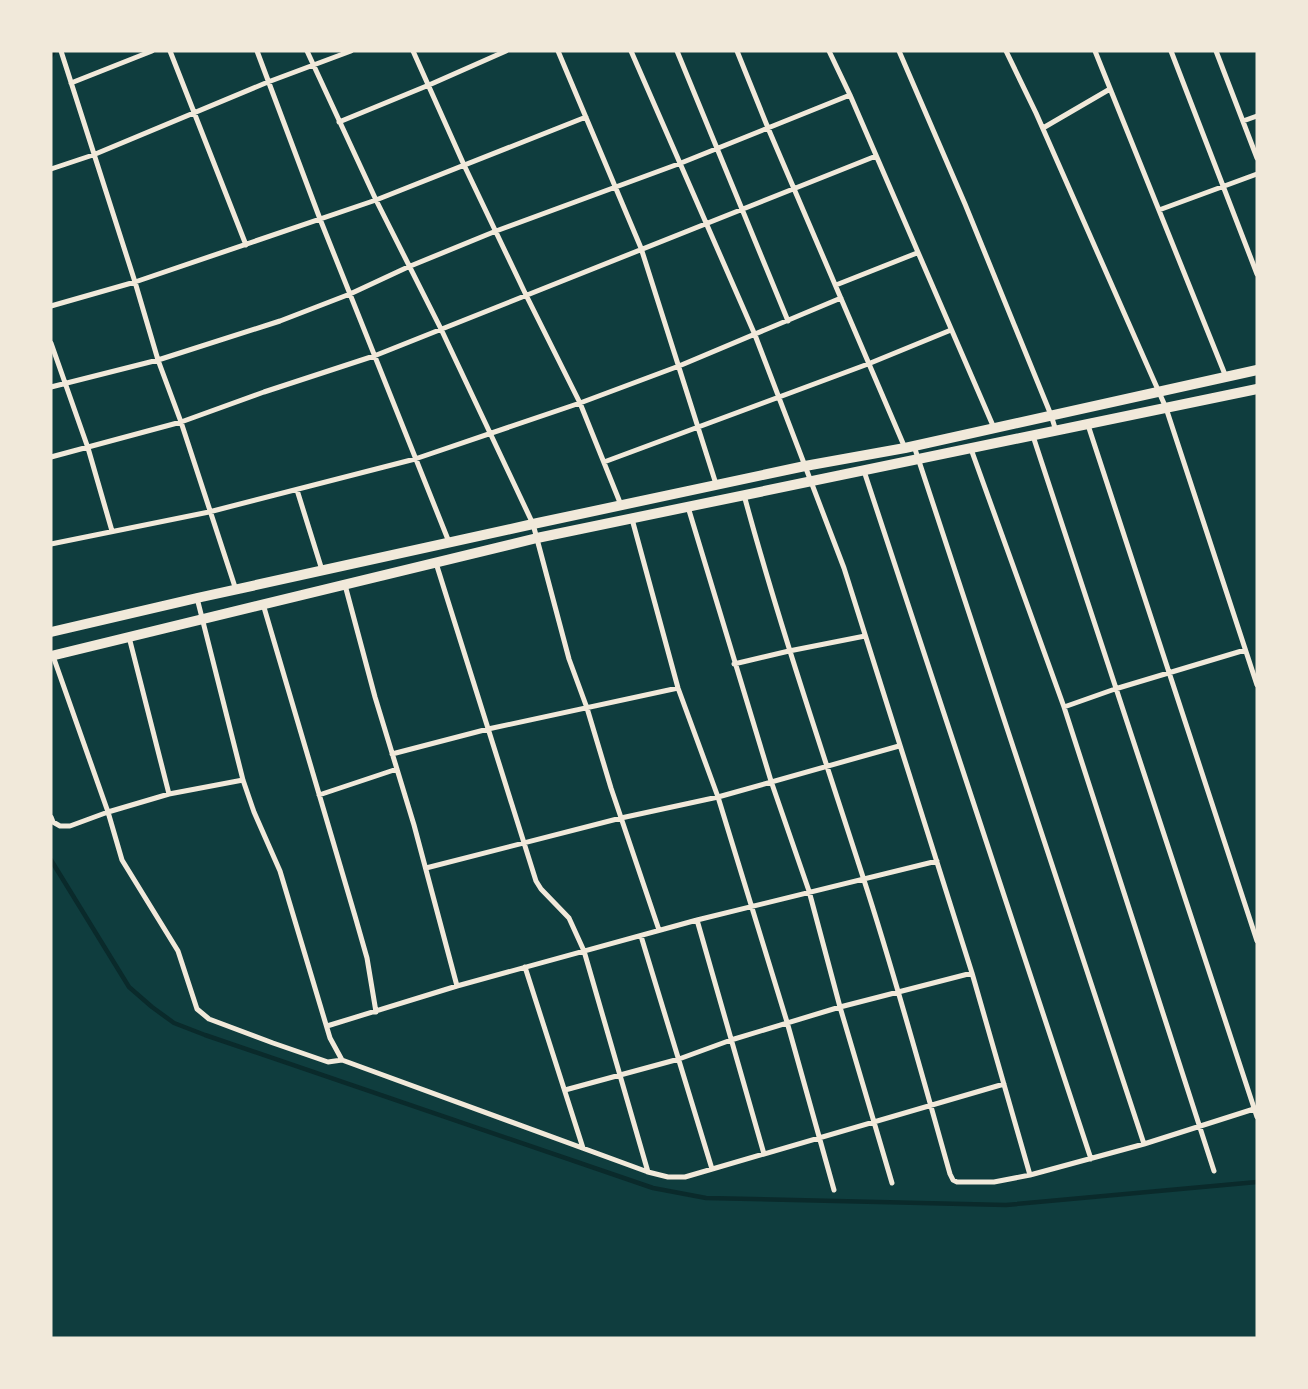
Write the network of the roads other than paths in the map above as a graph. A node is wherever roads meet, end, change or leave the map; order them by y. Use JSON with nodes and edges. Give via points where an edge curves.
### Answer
{"nodes":[{"id":1,"x":61,"y":51,"type":"edge"},
{"id":2,"x":152,"y":51,"type":"edge"},
{"id":3,"x":170,"y":51,"type":"edge"},
{"id":4,"x":257,"y":51,"type":"edge"},
{"id":5,"x":307,"y":51,"type":"edge"},
{"id":6,"x":351,"y":51,"type":"edge"},
{"id":7,"x":414,"y":51,"type":"edge"},
{"id":8,"x":506,"y":51,"type":"edge"},
{"id":9,"x":558,"y":51,"type":"edge"},
{"id":10,"x":631,"y":51,"type":"edge"},
{"id":11,"x":676,"y":51,"type":"edge"},
{"id":12,"x":737,"y":51,"type":"edge"},
{"id":13,"x":830,"y":51,"type":"edge"},
{"id":14,"x":899,"y":51,"type":"edge"},
{"id":15,"x":1006,"y":51,"type":"edge"},
{"id":16,"x":1095,"y":51,"type":"edge"},
{"id":17,"x":1170,"y":51,"type":"edge"},
{"id":18,"x":1216,"y":51,"type":"edge"},
{"id":19,"x":313,"y":66,"type":"junction"},
{"id":20,"x":268,"y":82,"type":"junction"},
{"id":21,"x":71,"y":83,"type":"junction"},
{"id":22,"x":429,"y":85,"type":"junction"},
{"id":23,"x":1110,"y":89,"type":"junction"},
{"id":24,"x":850,"y":95,"type":"junction"},
{"id":25,"x":194,"y":112,"type":"junction"},
{"id":26,"x":1257,"y":116,"type":"edge"},
{"id":27,"x":586,"y":117,"type":"junction"},
{"id":28,"x":1242,"y":121,"type":"junction"},
{"id":29,"x":339,"y":122,"type":"junction"},
{"id":30,"x":768,"y":128,"type":"junction"},
{"id":31,"x":1043,"y":128,"type":"junction"},
{"id":32,"x":717,"y":149,"type":"junction"},
{"id":33,"x":93,"y":155,"type":"junction"},
{"id":34,"x":876,"y":156,"type":"junction"},
{"id":35,"x":1257,"y":158,"type":"edge"},
{"id":36,"x":681,"y":163,"type":"junction"},
{"id":37,"x":464,"y":165,"type":"junction"},
{"id":38,"x":51,"y":169,"type":"edge"},
{"id":39,"x":1257,"y":174,"type":"edge"},
{"id":40,"x":1222,"y":186,"type":"junction"},
{"id":41,"x":616,"y":188,"type":"junction"},
{"id":42,"x":795,"y":189,"type":"junction"},
{"id":43,"x":376,"y":200,"type":"junction"},
{"id":44,"x":743,"y":209,"type":"junction"},
{"id":45,"x":1159,"y":210,"type":"junction"},
{"id":46,"x":320,"y":219,"type":"junction"},
{"id":47,"x":706,"y":223,"type":"junction"},
{"id":48,"x":496,"y":231,"type":"junction"},
{"id":49,"x":246,"y":245,"type":"junction"},
{"id":50,"x":641,"y":248,"type":"junction"},
{"id":51,"x":918,"y":253,"type":"junction"},
{"id":52,"x":408,"y":266,"type":"junction"},
{"id":53,"x":1257,"y":274,"type":"edge"},
{"id":54,"x":135,"y":282,"type":"junction"},
{"id":55,"x":836,"y":286,"type":"junction"},
{"id":56,"x":350,"y":294,"type":"junction"},
{"id":57,"x":526,"y":295,"type":"junction"},
{"id":58,"x":841,"y":298,"type":"junction"},
{"id":59,"x":51,"y":306,"type":"edge"},
{"id":60,"x":788,"y":321,"type":"junction"},
{"id":61,"x":441,"y":329,"type":"junction"},
{"id":62,"x":951,"y":330,"type":"junction"},
{"id":63,"x":755,"y":335,"type":"junction"},
{"id":64,"x":51,"y":343,"type":"edge"},
{"id":65,"x":374,"y":356,"type":"junction"},
{"id":66,"x":158,"y":360,"type":"junction"},
{"id":67,"x":868,"y":364,"type":"junction"},
{"id":68,"x":679,"y":366,"type":"junction"},
{"id":69,"x":1257,"y":370,"type":"edge"},
{"id":70,"x":1226,"y":377,"type":"junction"},
{"id":71,"x":64,"y":383,"type":"junction"},
{"id":72,"x":51,"y":387,"type":"edge"},
{"id":73,"x":1257,"y":390,"type":"edge"},
{"id":74,"x":1158,"y":392,"type":"junction"},
{"id":75,"x":779,"y":397,"type":"junction"},
{"id":76,"x":580,"y":403,"type":"junction"},
{"id":77,"x":1166,"y":408,"type":"junction"},
{"id":78,"x":1051,"y":415,"type":"junction"},
{"id":79,"x":181,"y":422,"type":"junction"},
{"id":80,"x":1088,"y":425,"type":"junction"},
{"id":81,"x":698,"y":426,"type":"junction"},
{"id":82,"x":994,"y":428,"type":"junction"},
{"id":83,"x":1056,"y":431,"type":"junction"},
{"id":84,"x":490,"y":434,"type":"junction"},
{"id":85,"x":1033,"y":436,"type":"junction"},
{"id":86,"x":910,"y":447,"type":"junction"},
{"id":87,"x":88,"y":448,"type":"junction"},
{"id":88,"x":972,"y":449,"type":"junction"},
{"id":89,"x":51,"y":457,"type":"edge"},
{"id":90,"x":415,"y":459,"type":"junction"},
{"id":91,"x":919,"y":460,"type":"junction"},
{"id":92,"x":604,"y":462,"type":"junction"},
{"id":93,"x":805,"y":466,"type":"junction"},
{"id":94,"x":864,"y":472,"type":"junction"},
{"id":95,"x":812,"y":482,"type":"junction"},
{"id":96,"x":716,"y":484,"type":"junction"},
{"id":97,"x":297,"y":490,"type":"junction"},
{"id":98,"x":744,"y":495,"type":"junction"},
{"id":99,"x":621,"y":505,"type":"junction"},
{"id":100,"x":688,"y":507,"type":"junction"},
{"id":101,"x":209,"y":512,"type":"junction"},
{"id":102,"x":632,"y":518,"type":"junction"},
{"id":103,"x":534,"y":524,"type":"junction"},
{"id":104,"x":112,"y":531,"type":"junction"},
{"id":105,"x":537,"y":538,"type":"junction"},
{"id":106,"x":449,"y":542,"type":"junction"},
{"id":107,"x":51,"y":544,"type":"edge"},
{"id":108,"x":436,"y":563,"type":"junction"},
{"id":109,"x":322,"y":571,"type":"junction"},
{"id":110,"x":344,"y":585,"type":"junction"},
{"id":111,"x":236,"y":590,"type":"junction"},
{"id":112,"x":197,"y":598,"type":"junction"},
{"id":113,"x":263,"y":604,"type":"junction"},
{"id":114,"x":201,"y":619,"type":"junction"},
{"id":115,"x":51,"y":632,"type":"edge"},
{"id":116,"x":865,"y":636,"type":"junction"},
{"id":117,"x":129,"y":637,"type":"junction"},
{"id":118,"x":789,"y":650,"type":"junction"},
{"id":119,"x":1245,"y":650,"type":"junction"},
{"id":120,"x":52,"y":656,"type":"edge"},
{"id":121,"x":734,"y":664,"type":"junction"},
{"id":122,"x":1169,"y":672,"type":"junction"},
{"id":123,"x":1257,"y":685,"type":"edge"},
{"id":124,"x":678,"y":688,"type":"junction"},
{"id":125,"x":1115,"y":689,"type":"junction"},
{"id":126,"x":1064,"y":707,"type":"junction"},
{"id":127,"x":586,"y":708,"type":"junction"},
{"id":128,"x":488,"y":729,"type":"junction"},
{"id":129,"x":899,"y":746,"type":"junction"},
{"id":130,"x":392,"y":754,"type":"junction"},
{"id":131,"x":826,"y":767,"type":"junction"},
{"id":132,"x":397,"y":769,"type":"junction"},
{"id":133,"x":243,"y":780,"type":"junction"},
{"id":134,"x":771,"y":781,"type":"junction"},
{"id":135,"x":169,"y":794,"type":"junction"},
{"id":136,"x":319,"y":795,"type":"junction"},
{"id":137,"x":718,"y":797,"type":"junction"},
{"id":138,"x":108,"y":812,"type":"junction"},
{"id":139,"x":51,"y":817,"type":"edge"},
{"id":140,"x":621,"y":818,"type":"junction"},
{"id":141,"x":523,"y":842,"type":"junction"},
{"id":142,"x":937,"y":861,"type":"junction"},
{"id":143,"x":426,"y":868,"type":"junction"},
{"id":144,"x":863,"y":878,"type":"junction"},
{"id":145,"x":809,"y":891,"type":"junction"},
{"id":146,"x":750,"y":906,"type":"junction"},
{"id":147,"x":697,"y":920,"type":"junction"},
{"id":148,"x":659,"y":930,"type":"junction"},
{"id":149,"x":641,"y":936,"type":"junction"},
{"id":150,"x":1257,"y":941,"type":"edge"},
{"id":151,"x":584,"y":951,"type":"junction"},
{"id":152,"x":525,"y":967,"type":"junction"},
{"id":153,"x":972,"y":973,"type":"junction"},
{"id":154,"x":457,"y":986,"type":"junction"},
{"id":155,"x":898,"y":992,"type":"junction"},
{"id":156,"x":840,"y":1007,"type":"junction"},
{"id":157,"x":376,"y":1012,"type":"junction"},
{"id":158,"x":787,"y":1022,"type":"junction"},
{"id":159,"x":326,"y":1026,"type":"junction"},
{"id":160,"x":731,"y":1040,"type":"junction"},
{"id":161,"x":679,"y":1059,"type":"junction"},
{"id":162,"x":342,"y":1060,"type":"junction"},
{"id":163,"x":620,"y":1075,"type":"junction"},
{"id":164,"x":1004,"y":1084,"type":"junction"},
{"id":165,"x":565,"y":1090,"type":"junction"},
{"id":166,"x":931,"y":1105,"type":"junction"},
{"id":167,"x":1255,"y":1109,"type":"edge"},
{"id":168,"x":1257,"y":1117,"type":"edge"},
{"id":169,"x":874,"y":1121,"type":"junction"},
{"id":170,"x":1199,"y":1126,"type":"junction"},
{"id":171,"x":820,"y":1137,"type":"junction"},
{"id":172,"x":1144,"y":1144,"type":"junction"},
{"id":173,"x":583,"y":1148,"type":"junction"},
{"id":174,"x":764,"y":1154,"type":"junction"},
{"id":175,"x":1091,"y":1159,"type":"junction"},
{"id":176,"x":712,"y":1169,"type":"junction"},
{"id":177,"x":1214,"y":1171,"type":"dead end"},
{"id":178,"x":648,"y":1172,"type":"junction"},
{"id":179,"x":1030,"y":1176,"type":"junction"},
{"id":180,"x":892,"y":1183,"type":"dead end"},
{"id":181,"x":834,"y":1190,"type":"dead end"}],
"edges":[{"from":1,"to":21,"type":"street"},
{"from":2,"to":21,"type":"street"},
{"from":3,"to":25,"type":"street"},
{"from":4,"to":20,"type":"street"},
{"from":5,"to":19,"type":"street"},
{"from":6,"to":19,"type":"street"},
{"from":7,"to":22,"type":"street"},
{"from":8,"to":22,"type":"street"},
{"from":9,"to":27,"type":"street"},
{"from":10,"to":36,"type":"street"},
{"from":11,"to":32,"type":"street"},
{"from":12,"to":30,"type":"street"},
{"from":13,"to":24,"type":"street"},
{"from":14,"to":78,"type":"street"},
{"from":15,"to":31,"type":"street"},
{"from":16,"to":23,"type":"street"},
{"from":17,"to":40,"type":"street"},
{"from":18,"to":28,"type":"street"},
{"from":19,"to":20,"type":"street"},
{"from":19,"to":29,"type":"street"},
{"from":20,"to":25,"type":"street"},
{"from":20,"to":46,"type":"street"},
{"from":21,"to":33,"type":"street"},
{"from":22,"to":29,"type":"street"},
{"from":22,"to":37,"type":"street"},
{"from":23,"to":31,"type":"street"},
{"from":23,"to":45,"type":"street"},
{"from":24,"to":30,"type":"street"},
{"from":24,"to":34,"type":"street"},
{"from":25,"to":33,"type":"street"},
{"from":25,"to":49,"type":"street"},
{"from":26,"to":28,"type":"street"},
{"from":27,"to":37,"type":"street"},
{"from":27,"to":41,"type":"street"},
{"from":28,"to":35,"type":"street"},
{"from":29,"to":43,"type":"street"},
{"from":30,"to":32,"type":"street"},
{"from":30,"to":42,"type":"street"},
{"from":31,"to":74,"type":"street"},
{"from":32,"to":36,"type":"street"},
{"from":32,"to":44,"type":"street"},
{"from":33,"to":38,"type":"street"},
{"from":33,"to":54,"type":"street"},
{"from":34,"to":42,"type":"street"},
{"from":34,"to":51,"type":"street"},
{"from":36,"to":41,"type":"street"},
{"from":36,"to":47,"type":"street"},
{"from":37,"to":43,"type":"street"},
{"from":37,"to":48,"type":"street"},
{"from":39,"to":40,"type":"street"},
{"from":40,"to":45,"type":"street"},
{"from":40,"to":53,"type":"street"},
{"from":41,"to":48,"type":"street"},
{"from":41,"to":50,"type":"street"},
{"from":42,"to":44,"type":"street"},
{"from":42,"to":55,"type":"street"},
{"from":43,"to":46,"type":"street"},
{"from":43,"to":52,"type":"street"},
{"from":44,"to":47,"type":"street"},
{"from":44,"to":60,"type":"street"},
{"from":45,"to":70,"type":"street"},
{"from":46,"to":49,"type":"street"},
{"from":46,"to":56,"type":"street"},
{"from":47,"to":50,"type":"street"},
{"from":47,"to":63,"type":"street"},
{"from":48,"to":52,"type":"street"},
{"from":48,"to":57,"type":"street"},
{"from":49,"to":54,"type":"street"},
{"from":50,"to":57,"type":"street"},
{"from":50,"to":68,"type":"street"},
{"from":51,"to":55,"type":"street"},
{"from":51,"to":62,"type":"street"},
{"from":52,"to":56,"type":"street"},
{"from":52,"to":61,"type":"street"},
{"from":54,"to":59,"type":"street"},
{"from":54,"to":66,"type":"street"},
{"from":55,"to":58,"type":"street"},
{"from":56,"to":65,"type":"street"},
{"from":56,"to":66,"type":"street","via":[[280,321]]},
{"from":57,"to":61,"type":"street"},
{"from":57,"to":76,"type":"street"},
{"from":58,"to":60,"type":"street"},
{"from":58,"to":67,"type":"street"},
{"from":60,"to":63,"type":"street"},
{"from":61,"to":65,"type":"street"},
{"from":61,"to":84,"type":"street"},
{"from":62,"to":67,"type":"street"},
{"from":62,"to":82,"type":"street"},
{"from":63,"to":68,"type":"street"},
{"from":63,"to":75,"type":"street"},
{"from":64,"to":71,"type":"street"},
{"from":65,"to":79,"type":"street"},
{"from":65,"to":90,"type":"street"},
{"from":66,"to":71,"type":"street"},
{"from":66,"to":79,"type":"street"},
{"from":67,"to":75,"type":"street"},
{"from":67,"to":86,"type":"street"},
{"from":68,"to":76,"type":"street"},
{"from":68,"to":81,"type":"street"},
{"from":69,"to":70,"type":"main road"},
{"from":70,"to":74,"type":"main road"},
{"from":71,"to":72,"type":"street"},
{"from":71,"to":87,"type":"street"},
{"from":73,"to":77,"type":"main road"},
{"from":74,"to":77,"type":"street"},
{"from":74,"to":78,"type":"main road"},
{"from":75,"to":81,"type":"street"},
{"from":75,"to":93,"type":"street"},
{"from":76,"to":84,"type":"street"},
{"from":76,"to":92,"type":"street"},
{"from":77,"to":80,"type":"main road"},
{"from":77,"to":119,"type":"street"},
{"from":78,"to":82,"type":"main road"},
{"from":78,"to":83,"type":"street"},
{"from":79,"to":87,"type":"street"},
{"from":79,"to":101,"type":"street"},
{"from":80,"to":83,"type":"main road"},
{"from":80,"to":122,"type":"street"},
{"from":81,"to":92,"type":"street"},
{"from":81,"to":96,"type":"street"},
{"from":82,"to":86,"type":"main road"},
{"from":83,"to":85,"type":"main road"},
{"from":84,"to":90,"type":"street"},
{"from":84,"to":103,"type":"street"},
{"from":85,"to":88,"type":"main road"},
{"from":85,"to":125,"type":"street"},
{"from":86,"to":91,"type":"street"},
{"from":86,"to":93,"type":"main road"},
{"from":87,"to":89,"type":"street"},
{"from":87,"to":104,"type":"street"},
{"from":88,"to":91,"type":"main road"},
{"from":88,"to":126,"type":"street"},
{"from":90,"to":97,"type":"street"},
{"from":90,"to":106,"type":"street"},
{"from":91,"to":94,"type":"main road"},
{"from":91,"to":172,"type":"street"},
{"from":92,"to":99,"type":"street"},
{"from":93,"to":95,"type":"street"},
{"from":93,"to":96,"type":"main road"},
{"from":94,"to":95,"type":"main road"},
{"from":94,"to":175,"type":"street"},
{"from":95,"to":98,"type":"main road"},
{"from":95,"to":116,"type":"street"},
{"from":96,"to":99,"type":"main road"},
{"from":97,"to":101,"type":"street"},
{"from":97,"to":109,"type":"street"},
{"from":98,"to":100,"type":"main road"},
{"from":98,"to":118,"type":"street"},
{"from":99,"to":103,"type":"main road"},
{"from":100,"to":102,"type":"main road"},
{"from":100,"to":121,"type":"street"},
{"from":101,"to":104,"type":"street"},
{"from":101,"to":111,"type":"street"},
{"from":102,"to":105,"type":"main road"},
{"from":102,"to":124,"type":"street"},
{"from":103,"to":105,"type":"street"},
{"from":103,"to":106,"type":"main road"},
{"from":104,"to":107,"type":"street"},
{"from":105,"to":108,"type":"main road"},
{"from":105,"to":127,"type":"street","via":[[569,659]]},
{"from":106,"to":109,"type":"main road"},
{"from":108,"to":110,"type":"main road"},
{"from":108,"to":128,"type":"street"},
{"from":109,"to":111,"type":"main road"},
{"from":110,"to":113,"type":"main road"},
{"from":110,"to":130,"type":"street"},
{"from":111,"to":112,"type":"main road"},
{"from":112,"to":114,"type":"street"},
{"from":112,"to":115,"type":"main road"},
{"from":113,"to":114,"type":"main road"},
{"from":113,"to":136,"type":"street"},
{"from":114,"to":117,"type":"main road"},
{"from":114,"to":133,"type":"street"},
{"from":116,"to":118,"type":"street"},
{"from":116,"to":129,"type":"street"},
{"from":117,"to":120,"type":"main road"},
{"from":117,"to":135,"type":"street"},
{"from":118,"to":121,"type":"street"},
{"from":118,"to":131,"type":"street"},
{"from":119,"to":122,"type":"street"},
{"from":119,"to":123,"type":"street"},
{"from":120,"to":138,"type":"street"},
{"from":121,"to":134,"type":"street"},
{"from":122,"to":125,"type":"street"},
{"from":122,"to":150,"type":"street"},
{"from":124,"to":127,"type":"street"},
{"from":124,"to":137,"type":"street"},
{"from":125,"to":126,"type":"street"},
{"from":125,"to":167,"type":"street"},
{"from":126,"to":170,"type":"street"},
{"from":127,"to":128,"type":"street"},
{"from":127,"to":140,"type":"street"},
{"from":128,"to":130,"type":"street"},
{"from":128,"to":141,"type":"street"},
{"from":129,"to":131,"type":"street"},
{"from":129,"to":142,"type":"street"},
{"from":130,"to":132,"type":"street"},
{"from":131,"to":134,"type":"street"},
{"from":131,"to":144,"type":"street"},
{"from":132,"to":136,"type":"street"},
{"from":132,"to":143,"type":"street"},
{"from":133,"to":135,"type":"street"},
{"from":133,"to":159,"type":"street","via":[[280,871]]},
{"from":134,"to":137,"type":"street"},
{"from":134,"to":145,"type":"street"},
{"from":135,"to":138,"type":"street"},
{"from":136,"to":157,"type":"street","via":[[367,958]]},
{"from":137,"to":140,"type":"street"},
{"from":137,"to":146,"type":"street"},
{"from":138,"to":139,"type":"street","via":[[70,826],[60,826]]},
{"from":138,"to":162,"type":"street","via":[[122,860],[178,951],[197,1009],[209,1019],[282,1046],[328,1062]]},
{"from":140,"to":141,"type":"street"},
{"from":140,"to":148,"type":"street"},
{"from":141,"to":143,"type":"street"},
{"from":141,"to":151,"type":"street","via":[[536,881],[569,918]]},
{"from":142,"to":144,"type":"street"},
{"from":142,"to":153,"type":"street"},
{"from":143,"to":154,"type":"street"},
{"from":144,"to":145,"type":"street"},
{"from":144,"to":155,"type":"street"},
{"from":145,"to":146,"type":"street"},
{"from":145,"to":156,"type":"street"},
{"from":146,"to":147,"type":"street"},
{"from":146,"to":158,"type":"street"},
{"from":147,"to":148,"type":"street"},
{"from":147,"to":160,"type":"street"},
{"from":148,"to":149,"type":"street"},
{"from":149,"to":151,"type":"street"},
{"from":149,"to":161,"type":"street"},
{"from":151,"to":152,"type":"street"},
{"from":151,"to":163,"type":"street"},
{"from":152,"to":154,"type":"street"},
{"from":152,"to":165,"type":"street"},
{"from":153,"to":155,"type":"street"},
{"from":153,"to":164,"type":"street"},
{"from":154,"to":157,"type":"street"},
{"from":155,"to":156,"type":"street"},
{"from":155,"to":166,"type":"street"},
{"from":156,"to":158,"type":"street"},
{"from":156,"to":169,"type":"street"},
{"from":157,"to":159,"type":"street"},
{"from":158,"to":160,"type":"street"},
{"from":158,"to":171,"type":"street"},
{"from":159,"to":162,"type":"street"},
{"from":160,"to":161,"type":"street"},
{"from":160,"to":174,"type":"street"},
{"from":161,"to":163,"type":"street"},
{"from":161,"to":176,"type":"street"},
{"from":162,"to":173,"type":"street"},
{"from":163,"to":165,"type":"street"},
{"from":163,"to":178,"type":"street"},
{"from":164,"to":166,"type":"street"},
{"from":164,"to":179,"type":"street"},
{"from":165,"to":173,"type":"street"},
{"from":166,"to":169,"type":"street"},
{"from":166,"to":179,"type":"street","via":[[954,1181],[994,1182]]},
{"from":167,"to":168,"type":"street"},
{"from":167,"to":170,"type":"street"},
{"from":169,"to":171,"type":"street"},
{"from":169,"to":180,"type":"street"},
{"from":170,"to":172,"type":"street"},
{"from":170,"to":177,"type":"street"},
{"from":171,"to":174,"type":"street"},
{"from":171,"to":181,"type":"street"},
{"from":172,"to":175,"type":"street"},
{"from":173,"to":178,"type":"street"},
{"from":174,"to":176,"type":"street"},
{"from":175,"to":179,"type":"street"},
{"from":176,"to":178,"type":"street","via":[[685,1178]]}]}
